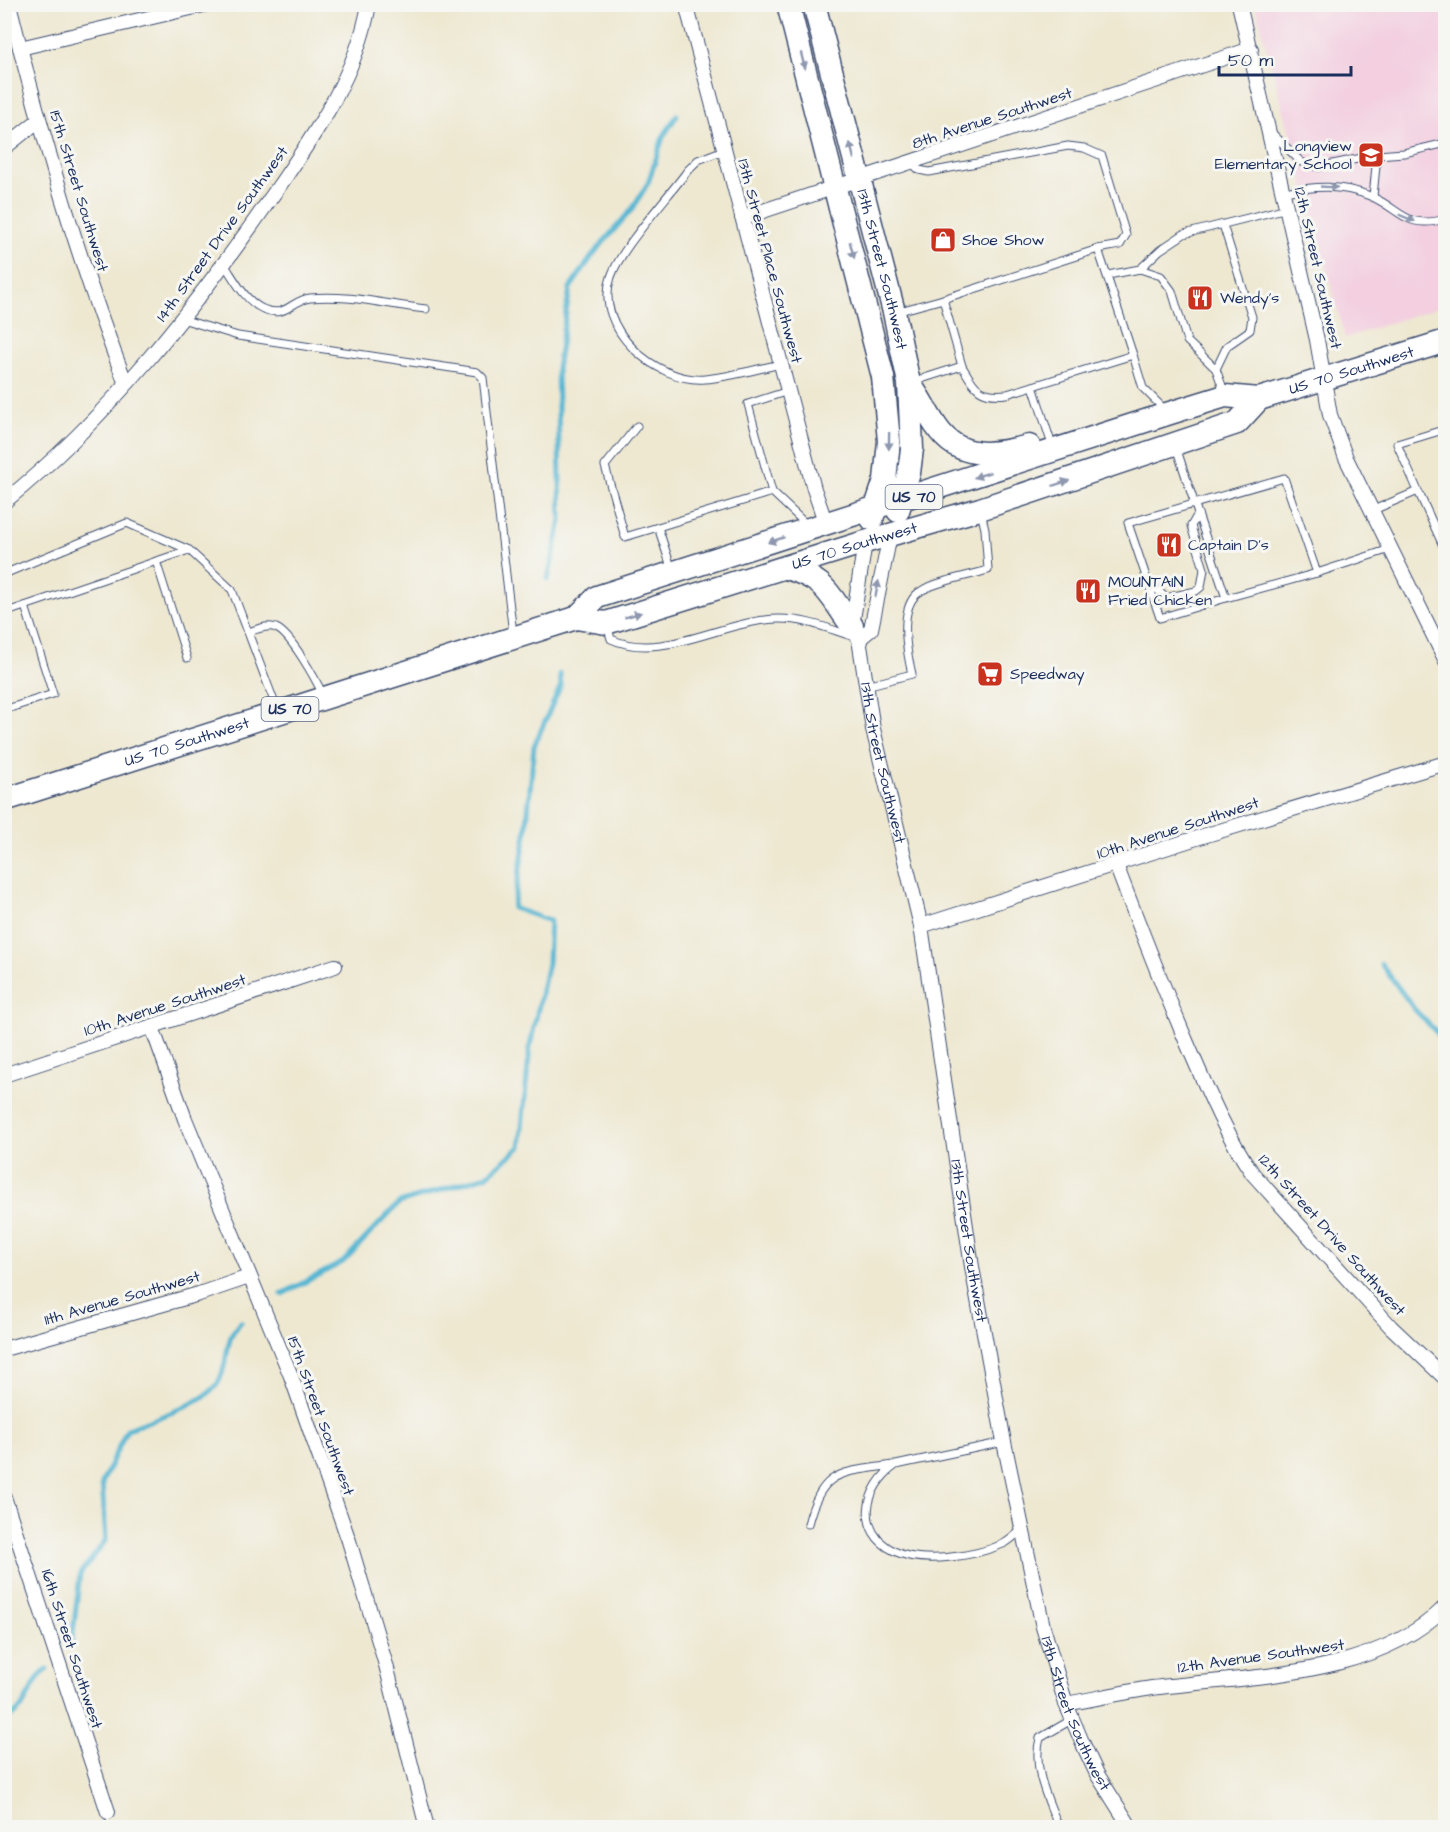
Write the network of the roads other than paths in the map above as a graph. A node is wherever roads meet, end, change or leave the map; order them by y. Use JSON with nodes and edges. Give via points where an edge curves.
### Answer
{"nodes":[{"id":1,"x":9,"y":4,"type":"edge"},
{"id":2,"x":208,"y":4,"type":"edge"},
{"id":3,"x":369,"y":4,"type":"edge"},
{"id":4,"x":686,"y":4,"type":"edge"},
{"id":5,"x":788,"y":4,"type":"edge"},
{"id":6,"x":814,"y":4,"type":"edge"},
{"id":7,"x":1239,"y":4,"type":"edge"},
{"id":8,"x":20,"y":48,"type":"junction"},
{"id":9,"x":1251,"y":49,"type":"junction"},
{"id":10,"x":39,"y":120,"type":"junction"},
{"id":11,"x":1269,"y":131,"type":"junction"},
{"id":12,"x":1446,"y":143,"type":"edge"},
{"id":13,"x":4,"y":148,"type":"edge"},
{"id":14,"x":724,"y":150,"type":"junction"},
{"id":15,"x":1377,"y":155,"type":"junction"},
{"id":16,"x":911,"y":162,"type":"junction"},
{"id":17,"x":859,"y":179,"type":"junction"},
{"id":18,"x":836,"y":187,"type":"junction"},
{"id":19,"x":1284,"y":192,"type":"junction"},
{"id":20,"x":1373,"y":197,"type":"junction"},
{"id":21,"x":1287,"y":208,"type":"junction"},
{"id":22,"x":742,"y":218,"type":"junction"},
{"id":23,"x":1446,"y":219,"type":"edge"},
{"id":24,"x":1223,"y":225,"type":"junction"},
{"id":25,"x":1098,"y":249,"type":"junction"},
{"id":26,"x":224,"y":264,"type":"junction"},
{"id":27,"x":1140,"y":269,"type":"junction"},
{"id":28,"x":1108,"y":275,"type":"junction"},
{"id":29,"x":943,"y":299,"type":"junction"},
{"id":30,"x":426,"y":309,"type":"dead end"},
{"id":31,"x":894,"y":312,"type":"junction"},
{"id":32,"x":182,"y":319,"type":"junction"},
{"id":33,"x":1446,"y":341,"type":"edge"},
{"id":34,"x":1133,"y":355,"type":"junction"},
{"id":35,"x":781,"y":364,"type":"junction"},
{"id":36,"x":962,"y":366,"type":"junction"},
{"id":37,"x":1216,"y":369,"type":"junction"},
{"id":38,"x":1324,"y":378,"type":"junction"},
{"id":39,"x":909,"y":382,"type":"junction"},
{"id":40,"x":126,"y":384,"type":"junction"},
{"id":41,"x":1033,"y":386,"type":"junction"},
{"id":42,"x":788,"y":391,"type":"junction"},
{"id":43,"x":1226,"y":396,"type":"junction"},
{"id":44,"x":1259,"y":399,"type":"junction"},
{"id":45,"x":1161,"y":416,"type":"junction"},
{"id":46,"x":637,"y":426,"type":"dead end"},
{"id":47,"x":1446,"y":429,"type":"edge"},
{"id":48,"x":1050,"y":439,"type":"junction"},
{"id":49,"x":1175,"y":445,"type":"junction"},
{"id":50,"x":1418,"y":491,"type":"junction"},
{"id":51,"x":772,"y":492,"type":"junction"},
{"id":52,"x":4,"y":502,"type":"edge"},
{"id":53,"x":900,"y":502,"type":"junction"},
{"id":54,"x":1194,"y":502,"type":"junction"},
{"id":55,"x":875,"y":508,"type":"junction"},
{"id":56,"x":980,"y":509,"type":"junction"},
{"id":57,"x":1371,"y":512,"type":"junction"},
{"id":58,"x":1198,"y":514,"type":"junction"},
{"id":59,"x":818,"y":526,"type":"junction"},
{"id":60,"x":658,"y":527,"type":"junction"},
{"id":61,"x":890,"y":535,"type":"junction"},
{"id":62,"x":1442,"y":538,"type":"edge"},
{"id":63,"x":865,"y":542,"type":"junction"},
{"id":64,"x":1390,"y":549,"type":"junction"},
{"id":65,"x":189,"y":550,"type":"junction"},
{"id":66,"x":1446,"y":552,"type":"edge"},
{"id":67,"x":156,"y":561,"type":"junction"},
{"id":68,"x":786,"y":568,"type":"junction"},
{"id":69,"x":673,"y":573,"type":"junction"},
{"id":70,"x":1317,"y":573,"type":"junction"},
{"id":71,"x":4,"y":574,"type":"edge"},
{"id":72,"x":1147,"y":580,"type":"junction"},
{"id":73,"x":1226,"y":598,"type":"junction"},
{"id":74,"x":25,"y":606,"type":"junction"},
{"id":75,"x":4,"y":613,"type":"edge"},
{"id":76,"x":576,"y":618,"type":"junction"},
{"id":77,"x":606,"y":623,"type":"junction"},
{"id":78,"x":248,"y":632,"type":"junction"},
{"id":79,"x":856,"y":633,"type":"junction"},
{"id":80,"x":514,"y":638,"type":"junction"},
{"id":81,"x":187,"y":658,"type":"dead end"},
{"id":82,"x":1446,"y":661,"type":"edge"},
{"id":83,"x":866,"y":686,"type":"junction"},
{"id":84,"x":325,"y":698,"type":"junction"},
{"id":85,"x":4,"y":710,"type":"edge"},
{"id":86,"x":279,"y":713,"type":"junction"},
{"id":87,"x":1446,"y":762,"type":"edge"},
{"id":88,"x":4,"y":800,"type":"edge"},
{"id":89,"x":1116,"y":865,"type":"junction"},
{"id":90,"x":921,"y":926,"type":"junction"},
{"id":91,"x":335,"y":966,"type":"dead end"},
{"id":92,"x":152,"y":1027,"type":"junction"},
{"id":93,"x":4,"y":1075,"type":"edge"},
{"id":94,"x":249,"y":1277,"type":"junction"},
{"id":95,"x":4,"y":1349,"type":"edge"},
{"id":96,"x":1446,"y":1379,"type":"edge"},
{"id":97,"x":1004,"y":1442,"type":"junction"},
{"id":98,"x":896,"y":1465,"type":"junction"},
{"id":99,"x":4,"y":1497,"type":"edge"},
{"id":100,"x":808,"y":1524,"type":"dead end"},
{"id":101,"x":1022,"y":1530,"type":"junction"},
{"id":102,"x":1446,"y":1606,"type":"edge"},
{"id":103,"x":1066,"y":1704,"type":"junction"},
{"id":104,"x":1073,"y":1719,"type":"junction"},
{"id":105,"x":108,"y":1812,"type":"dead end"},
{"id":106,"x":427,"y":1827,"type":"edge"},
{"id":107,"x":1059,"y":1827,"type":"edge"},
{"id":108,"x":1131,"y":1827,"type":"edge"}],
"edges":[{"from":1,"to":8,"type":"street","name":"15th Street Southwest"},
{"from":2,"to":8,"type":"street"},
{"from":3,"to":26,"type":"street","name":"14th Street Drive Southwest","via":[[358,44],[315,132]]},
{"from":4,"to":14,"type":"street","name":"13th Street Place Southwest"},
{"from":5,"to":18,"type":"main road","name":"13th Street Southwest","one_way":true},
{"from":17,"to":6,"type":"main road","name":"13th Street Southwest","one_way":true},
{"from":7,"to":9,"type":"street","name":"12th Street Southwest"},
{"from":8,"to":10,"type":"street","name":"15th Street Southwest"},
{"from":9,"to":11,"type":"street","name":"12th Street Southwest"},
{"from":9,"to":16,"type":"street","name":"8th Avenue Southwest"},
{"from":10,"to":13,"type":"street"},
{"from":10,"to":40,"type":"street","name":"15th Street Southwest","via":[[108,340]]},
{"from":11,"to":15,"type":"lane","via":[[1309,166],[1333,166]]},
{"from":11,"to":19,"type":"street","name":"12th Street Southwest"},
{"from":12,"to":15,"type":"lane"},
{"from":14,"to":22,"type":"street","name":"13th Street Place Southwest"},
{"from":14,"to":35,"type":"lane","via":[[699,160],[688,170],[623,255],[611,276],[608,293],[613,317],[620,336],[639,355],[677,377],[704,379]]},
{"from":15,"to":20,"type":"lane"},
{"from":16,"to":17,"type":"street","name":"8th Avenue Southwest"},
{"from":16,"to":25,"type":"lane","via":[[919,170],[929,172],[1068,146],[1102,156],[1126,235],[1120,245]]},
{"from":17,"to":18,"type":"street","name":"8th Avenue Southwest"},
{"from":17,"to":31,"type":"main road","name":"13th Street Southwest"},
{"from":18,"to":22,"type":"street","name":"8th Avenue Southwest"},
{"from":18,"to":55,"type":"main road","name":"13th Street Southwest","one_way":true,"via":[[874,334],[887,403],[887,470]]},
{"from":19,"to":20,"type":"lane","one_way":true,"via":[[1336,186]]},
{"from":19,"to":21,"type":"street","name":"12th Street Southwest"},
{"from":20,"to":23,"type":"lane","one_way":true,"via":[[1413,221],[1432,223]]},
{"from":21,"to":24,"type":"lane"},
{"from":21,"to":38,"type":"street","name":"12th Street Southwest"},
{"from":22,"to":35,"type":"street","name":"13th Street Place Southwest"},
{"from":24,"to":27,"type":"lane","via":[[1184,234]]},
{"from":24,"to":37,"type":"lane","via":[[1252,317],[1250,330],[1227,346]]},
{"from":25,"to":28,"type":"lane"},
{"from":25,"to":29,"type":"lane"},
{"from":26,"to":30,"type":"lane","via":[[252,303],[266,310],[281,312],[306,298],[324,297]]},
{"from":26,"to":32,"type":"street","name":"14th Street Drive Southwest"},
{"from":27,"to":28,"type":"lane"},
{"from":27,"to":37,"type":"lane","via":[[1161,276],[1172,291],[1187,341]]},
{"from":28,"to":34,"type":"lane"},
{"from":29,"to":31,"type":"lane"},
{"from":29,"to":36,"type":"lane"},
{"from":31,"to":39,"type":"main road","name":"13th Street Southwest"},
{"from":32,"to":40,"type":"street","name":"14th Street Drive Southwest"},
{"from":32,"to":80,"type":"lane","via":[[238,336],[477,372],[483,378]]},
{"from":33,"to":38,"type":"main road","name":"US 70 Southwest","number":"US 70"},
{"from":34,"to":41,"type":"lane"},
{"from":34,"to":45,"type":"lane","via":[[1143,388]]},
{"from":35,"to":42,"type":"street","name":"13th Street Place Southwest"},
{"from":36,"to":39,"type":"lane"},
{"from":36,"to":41,"type":"lane","via":[[977,390],[992,396]]},
{"from":37,"to":43,"type":"lane"},
{"from":38,"to":44,"type":"main road","name":"US 70 Southwest","number":"US 70"},
{"from":38,"to":57,"type":"street","name":"12th Street Southwest","via":[[1337,435]]},
{"from":39,"to":48,"type":"main road","via":[[938,429],[965,451],[984,455]]},
{"from":39,"to":53,"type":"main road","name":"13th Street Southwest","via":[[912,449]]},
{"from":40,"to":52,"type":"street","name":"14th Street Drive Southwest","via":[[91,426]]},
{"from":41,"to":48,"type":"lane"},
{"from":42,"to":51,"type":"lane","via":[[748,404]]},
{"from":42,"to":59,"type":"street","name":"13th Street Place Southwest"},
{"from":43,"to":44,"type":"main road","name":"US 70 Southwest","number":"US 70"},
{"from":43,"to":45,"type":"main road","name":"US 70 Southwest","number":"US 70"},
{"from":44,"to":49,"type":"main road","name":"US 70 Southwest","number":"US 70","via":[[1237,423]]},
{"from":45,"to":48,"type":"main road","via":[[1122,417]]},
{"from":45,"to":53,"type":"main road","name":"US 70 Southwest","number":"US 70","one_way":true},
{"from":46,"to":60,"type":"lane","via":[[604,466],[625,537]]},
{"from":47,"to":50,"type":"lane","via":[[1397,444]]},
{"from":49,"to":54,"type":"lane"},
{"from":56,"to":49,"type":"main road","name":"US 70 Southwest","number":"US 70","one_way":true},
{"from":50,"to":57,"type":"lane"},
{"from":50,"to":62,"type":"lane"},
{"from":51,"to":59,"type":"lane"},
{"from":51,"to":60,"type":"lane"},
{"from":53,"to":55,"type":"main road","name":"US 70 Southwest","number":"US 70"},
{"from":53,"to":61,"type":"main road","name":"13th Street Southwest"},
{"from":54,"to":58,"type":"lane"},
{"from":54,"to":70,"type":"lane","via":[[1284,478]]},
{"from":54,"to":72,"type":"lane","via":[[1128,523]]},
{"from":55,"to":59,"type":"main road","name":"US 70 Southwest","number":"US 70"},
{"from":55,"to":63,"type":"main road","name":"13th Street Southwest"},
{"from":56,"to":61,"type":"main road","name":"US 70 Southwest","number":"US 70"},
{"from":56,"to":83,"type":"lane","via":[[988,570],[920,591],[911,604],[905,632],[912,674]]},
{"from":57,"to":64,"type":"street","name":"12th Street Southwest"},
{"from":58,"to":72,"type":"lane","via":[[1191,526],[1204,569],[1201,587],[1166,598]]},
{"from":58,"to":73,"type":"lane"},
{"from":59,"to":69,"type":"main road","name":"US 70 Southwest","number":"US 70","one_way":true},
{"from":60,"to":69,"type":"lane"},
{"from":61,"to":63,"type":"main road","name":"US 70 Southwest","number":"US 70"},
{"from":79,"to":61,"type":"street","name":"13th Street Southwest","one_way":true,"via":[[871,629]]},
{"from":62,"to":66,"type":"lane"},
{"from":63,"to":68,"type":"main road","name":"US 70 Southwest","number":"US 70"},
{"from":63,"to":79,"type":"street","name":"13th Street Southwest"},
{"from":64,"to":70,"type":"lane"},
{"from":64,"to":82,"type":"street","name":"12th Street Southwest"},
{"from":65,"to":67,"type":"lane"},
{"from":65,"to":71,"type":"lane","via":[[127,523]]},
{"from":65,"to":78,"type":"lane","via":[[232,590]]},
{"from":67,"to":74,"type":"lane"},
{"from":67,"to":81,"type":"lane"},
{"from":77,"to":68,"type":"main road","name":"US 70 Southwest","number":"US 70","one_way":true},
{"from":68,"to":79,"type":"main road","via":[[823,584]]},
{"from":69,"to":76,"type":"main road","name":"US 70 Southwest","number":"US 70","via":[[597,597]]},
{"from":70,"to":73,"type":"lane"},
{"from":72,"to":73,"type":"lane","via":[[1160,618]]},
{"from":74,"to":75,"type":"lane"},
{"from":74,"to":85,"type":"lane","via":[[53,694]]},
{"from":76,"to":77,"type":"main road","name":"US 70 Southwest","number":"US 70"},
{"from":76,"to":80,"type":"main road","name":"US 70 Southwest","number":"US 70"},
{"from":77,"to":79,"type":"lane","via":[[611,639],[652,647],[765,620],[801,620]]},
{"from":78,"to":84,"type":"lane","via":[[268,627],[283,633],[312,672]]},
{"from":78,"to":86,"type":"lane"},
{"from":79,"to":83,"type":"street","name":"13th Street Southwest"},
{"from":80,"to":84,"type":"main road","name":"US 70 Southwest","number":"US 70"},
{"from":83,"to":90,"type":"street","name":"13th Street Southwest"},
{"from":84,"to":86,"type":"main road","name":"US 70 Southwest","number":"US 70"},
{"from":86,"to":88,"type":"main road","name":"US 70 Southwest","number":"US 70"},
{"from":87,"to":89,"type":"street","name":"10th Avenue Southwest"},
{"from":89,"to":90,"type":"street","name":"10th Avenue Southwest"},
{"from":89,"to":96,"type":"street","name":"12th Street Drive Southwest","via":[[1164,988],[1235,1148],[1253,1174],[1391,1327]]},
{"from":90,"to":97,"type":"street","name":"13th Street Southwest","via":[[952,1146]]},
{"from":91,"to":92,"type":"street","name":"10th Avenue Southwest"},
{"from":92,"to":93,"type":"street","name":"10th Avenue Southwest"},
{"from":92,"to":94,"type":"street","name":"15th Street Southwest"},
{"from":94,"to":95,"type":"street","name":"11th Avenue Southwest"},
{"from":94,"to":106,"type":"street","name":"15th Street Southwest","via":[[291,1376],[349,1541],[386,1665]]},
{"from":97,"to":98,"type":"lane"},
{"from":97,"to":101,"type":"street","name":"13th Street Southwest"},
{"from":98,"to":100,"type":"lane","via":[[832,1478],[820,1490]]},
{"from":98,"to":101,"type":"lane","via":[[872,1489],[867,1508],[881,1542],[896,1552],[924,1559],[959,1555],[1004,1543]]},
{"from":99,"to":105,"type":"street","name":"16th Street Southwest"},
{"from":101,"to":103,"type":"street","name":"13th Street Southwest","via":[[1043,1627]]},
{"from":102,"to":103,"type":"street","name":"12th Avenue Southwest","via":[[1405,1637],[1349,1661],[1149,1688]]},
{"from":103,"to":104,"type":"street","name":"13th Street Southwest"},
{"from":104,"to":107,"type":"lane","via":[[1040,1738],[1036,1754]]},
{"from":104,"to":108,"type":"street","name":"13th Street Southwest","via":[[1097,1774]]}]}
